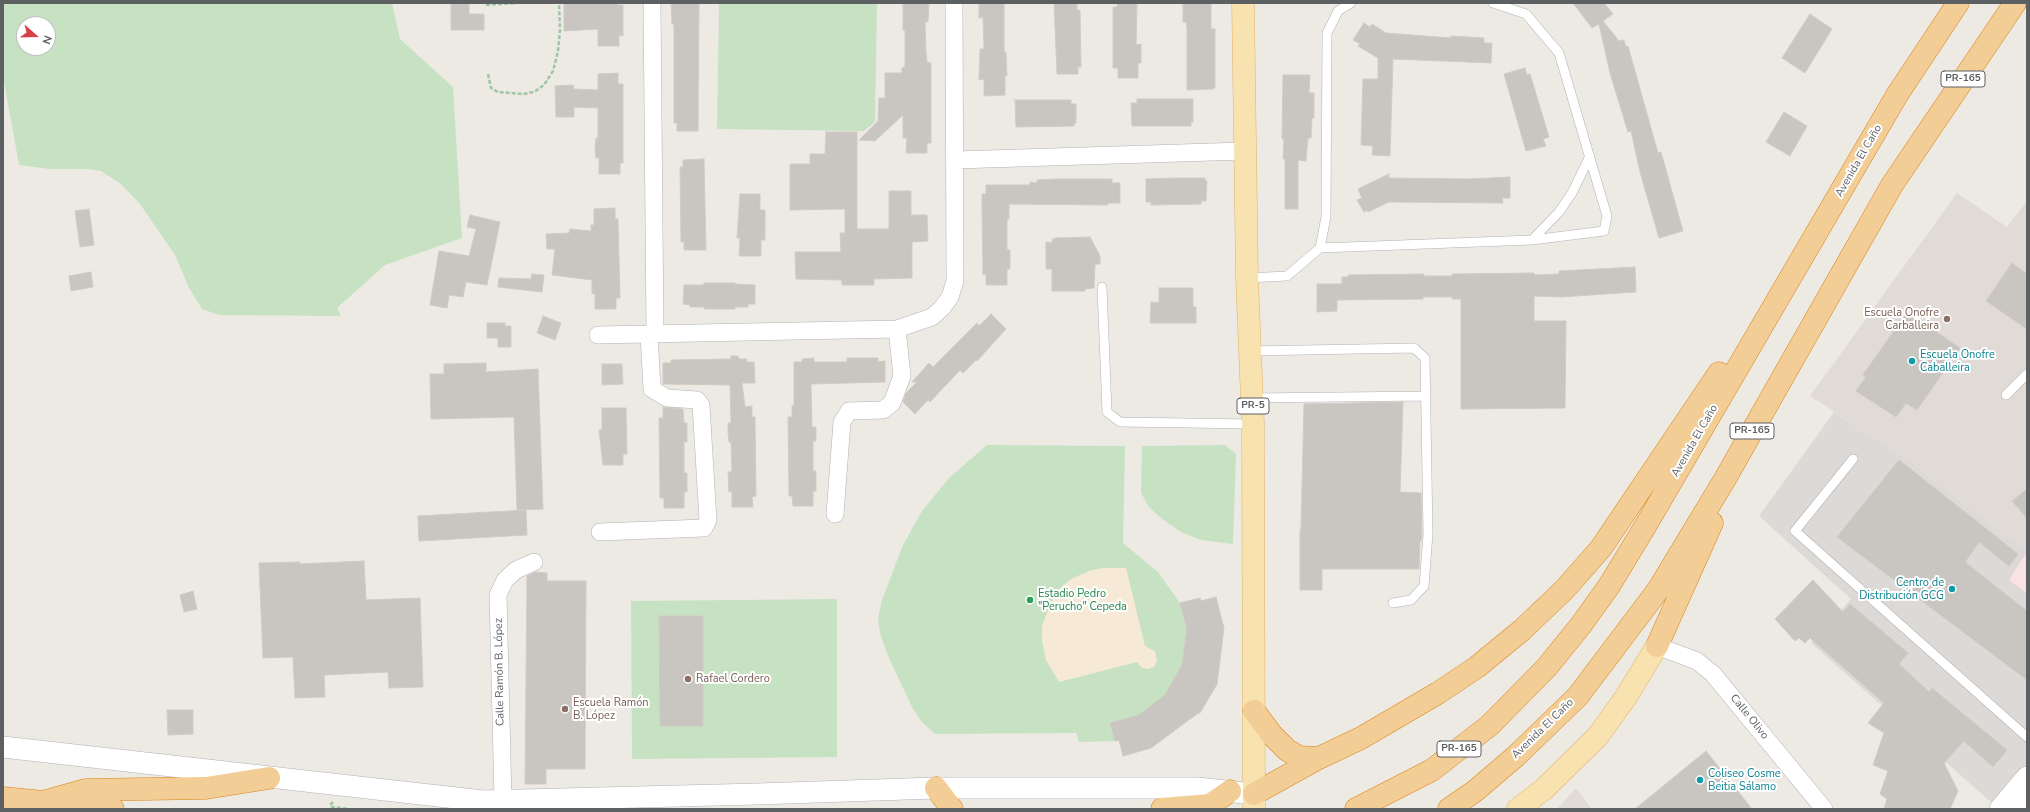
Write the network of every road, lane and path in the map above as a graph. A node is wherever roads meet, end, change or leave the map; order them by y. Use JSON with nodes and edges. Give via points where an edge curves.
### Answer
{"nodes":[{"id":1,"x":517,"y":3,"type":"edge"},
{"id":2,"x":559,"y":3,"type":"edge"},
{"id":3,"x":652,"y":3,"type":"edge"},
{"id":4,"x":954,"y":3,"type":"edge"},
{"id":5,"x":1243,"y":3,"type":"edge"},
{"id":6,"x":1351,"y":3,"type":"edge"},
{"id":7,"x":1493,"y":3,"type":"edge"},
{"id":8,"x":1958,"y":3,"type":"edge"},
{"id":9,"x":2015,"y":3,"type":"edge"},
{"id":10,"x":486,"y":5,"type":"dead end"},
{"id":11,"x":488,"y":74,"type":"dead end"},
{"id":12,"x":1244,"y":151,"type":"junction"},
{"id":13,"x":1590,"y":156,"type":"junction"},
{"id":14,"x":955,"y":160,"type":"junction"},
{"id":15,"x":1532,"y":240,"type":"junction"},
{"id":16,"x":1320,"y":248,"type":"junction"},
{"id":17,"x":1247,"y":278,"type":"junction"},
{"id":18,"x":1102,"y":287,"type":"dead end"},
{"id":19,"x":1776,"y":302,"type":"junction"},
{"id":20,"x":897,"y":330,"type":"junction"},
{"id":21,"x":652,"y":334,"type":"junction"},
{"id":22,"x":598,"y":335,"type":"dead end"},
{"id":23,"x":1249,"y":351,"type":"junction"},
{"id":24,"x":2027,"y":374,"type":"edge"},
{"id":25,"x":2006,"y":395,"type":"dead end"},
{"id":26,"x":1426,"y":396,"type":"junction"},
{"id":27,"x":1252,"y":398,"type":"junction"},
{"id":28,"x":1253,"y":424,"type":"junction"},
{"id":29,"x":1853,"y":459,"type":"dead end"},
{"id":30,"x":1725,"y":479,"type":"junction"},
{"id":31,"x":835,"y":514,"type":"dead end"},
{"id":32,"x":600,"y":532,"type":"dead end"},
{"id":33,"x":534,"y":562,"type":"dead end"},
{"id":34,"x":1393,"y":603,"type":"dead end"},
{"id":35,"x":1657,"y":646,"type":"junction"},
{"id":36,"x":1254,"y":711,"type":"junction"},
{"id":37,"x":2027,"y":737,"type":"edge"},
{"id":38,"x":3,"y":747,"type":"edge"},
{"id":39,"x":1319,"y":758,"type":"junction"},
{"id":40,"x":2027,"y":777,"type":"edge"},
{"id":41,"x":268,"y":778,"type":"junction"},
{"id":42,"x":936,"y":788,"type":"junction"},
{"id":43,"x":1230,"y":791,"type":"junction"},
{"id":44,"x":3,"y":798,"type":"edge"},
{"id":45,"x":503,"y":800,"type":"junction"},
{"id":46,"x":1254,"y":801,"type":"edge"},
{"id":47,"x":46,"y":802,"type":"junction"},
{"id":48,"x":2027,"y":802,"type":"edge"},
{"id":49,"x":1209,"y":807,"type":"edge"},
{"id":50,"x":1820,"y":807,"type":"edge"},
{"id":51,"x":113,"y":809,"type":"edge"},
{"id":52,"x":952,"y":809,"type":"edge"},
{"id":53,"x":1162,"y":809,"type":"edge"},
{"id":54,"x":1356,"y":809,"type":"edge"},
{"id":55,"x":1449,"y":809,"type":"edge"},
{"id":56,"x":1518,"y":809,"type":"edge"},
{"id":57,"x":2000,"y":809,"type":"edge"},
{"id":58,"x":2021,"y":809,"type":"edge"}],
"edges":[{"from":1,"to":10,"type":"path"},
{"from":2,"to":11,"type":"path","via":[[558,51],[553,71],[544,85],[534,92],[523,94],[498,92],[491,88]]},
{"from":3,"to":21,"type":"street"},
{"from":4,"to":14,"type":"street"},
{"from":5,"to":12,"type":"main road","number":"PR-5"},
{"from":6,"to":16,"type":"lane","via":[[1338,10],[1327,33],[1326,217]]},
{"from":7,"to":13,"type":"lane","via":[[1526,14],[1559,53]]},
{"from":8,"to":19,"type":"highway","name":"Avenida El Caño","number":"PR-165","via":[[1898,95]]},
{"from":9,"to":30,"type":"highway","name":"Avenida El Caño","number":"PR-165","via":[[1892,184]]},
{"from":12,"to":14,"type":"street"},
{"from":12,"to":17,"type":"main road","number":"PR-5"},
{"from":13,"to":15,"type":"lane","via":[[1572,193],[1559,212]]},
{"from":13,"to":15,"type":"lane","via":[[1607,216],[1604,231]]},
{"from":14,"to":20,"type":"street","via":[[955,281],[950,297],[932,317]]},
{"from":15,"to":16,"type":"lane"},
{"from":16,"to":17,"type":"lane","via":[[1287,276]]},
{"from":17,"to":23,"type":"main road","number":"PR-5"},
{"from":18,"to":28,"type":"lane","via":[[1107,412],[1120,422]]},
{"from":19,"to":39,"type":"highway","via":[[1729,357],[1601,548],[1565,589],[1477,668],[1361,738]]},
{"from":19,"to":54,"type":"highway","name":"Avenida El Caño","number":"PR-165","via":[[1609,586],[1547,667],[1490,725],[1432,770]]},
{"from":20,"to":21,"type":"street"},
{"from":20,"to":31,"type":"street","via":[[902,376],[892,403],[883,410],[849,411],[842,422]]},
{"from":21,"to":22,"type":"street"},
{"from":21,"to":32,"type":"street","via":[[652,390],[667,398],[697,400],[701,405],[708,520],[704,528]]},
{"from":23,"to":26,"type":"lane","via":[[1414,348],[1425,358]]},
{"from":23,"to":27,"type":"main road","number":"PR-5"},
{"from":24,"to":25,"type":"lane"},
{"from":26,"to":27,"type":"lane"},
{"from":26,"to":34,"type":"lane","via":[[1428,534],[1424,586],[1411,600]]},
{"from":27,"to":28,"type":"main road","number":"PR-5"},
{"from":28,"to":36,"type":"main road","number":"PR-5"},
{"from":29,"to":37,"type":"lane","via":[[1795,532]]},
{"from":30,"to":35,"type":"highway","via":[[1716,514]]},
{"from":30,"to":55,"type":"highway","name":"Avenida El Caño","number":"PR-165","via":[[1658,590],[1578,696],[1516,756]]},
{"from":33,"to":45,"type":"street","name":"Calle Ramón B. López","via":[[516,570],[506,580],[498,595]]},
{"from":35,"to":50,"type":"street","name":"Calle Olivo","via":[[1697,661],[1713,674]]},
{"from":35,"to":56,"type":"main road","via":[[1626,697],[1598,736],[1544,789]]},
{"from":36,"to":39,"type":"highway","via":[[1287,750],[1299,757]]},
{"from":36,"to":46,"type":"main road","number":"PR-5"},
{"from":38,"to":41,"type":"street"},
{"from":39,"to":46,"type":"highway"},
{"from":40,"to":57,"type":"street"},
{"from":41,"to":45,"type":"street","via":[[482,801]]},
{"from":41,"to":47,"type":"highway","via":[[206,788],[85,790]]},
{"from":42,"to":43,"type":"street","via":[[1197,788]]},
{"from":42,"to":45,"type":"street"},
{"from":42,"to":52,"type":"highway"},
{"from":43,"to":46,"type":"street"},
{"from":43,"to":49,"type":"highway"},
{"from":44,"to":47,"type":"highway"},
{"from":47,"to":51,"type":"highway"},
{"from":48,"to":58,"type":"street"},
{"from":49,"to":53,"type":"highway"}]}
